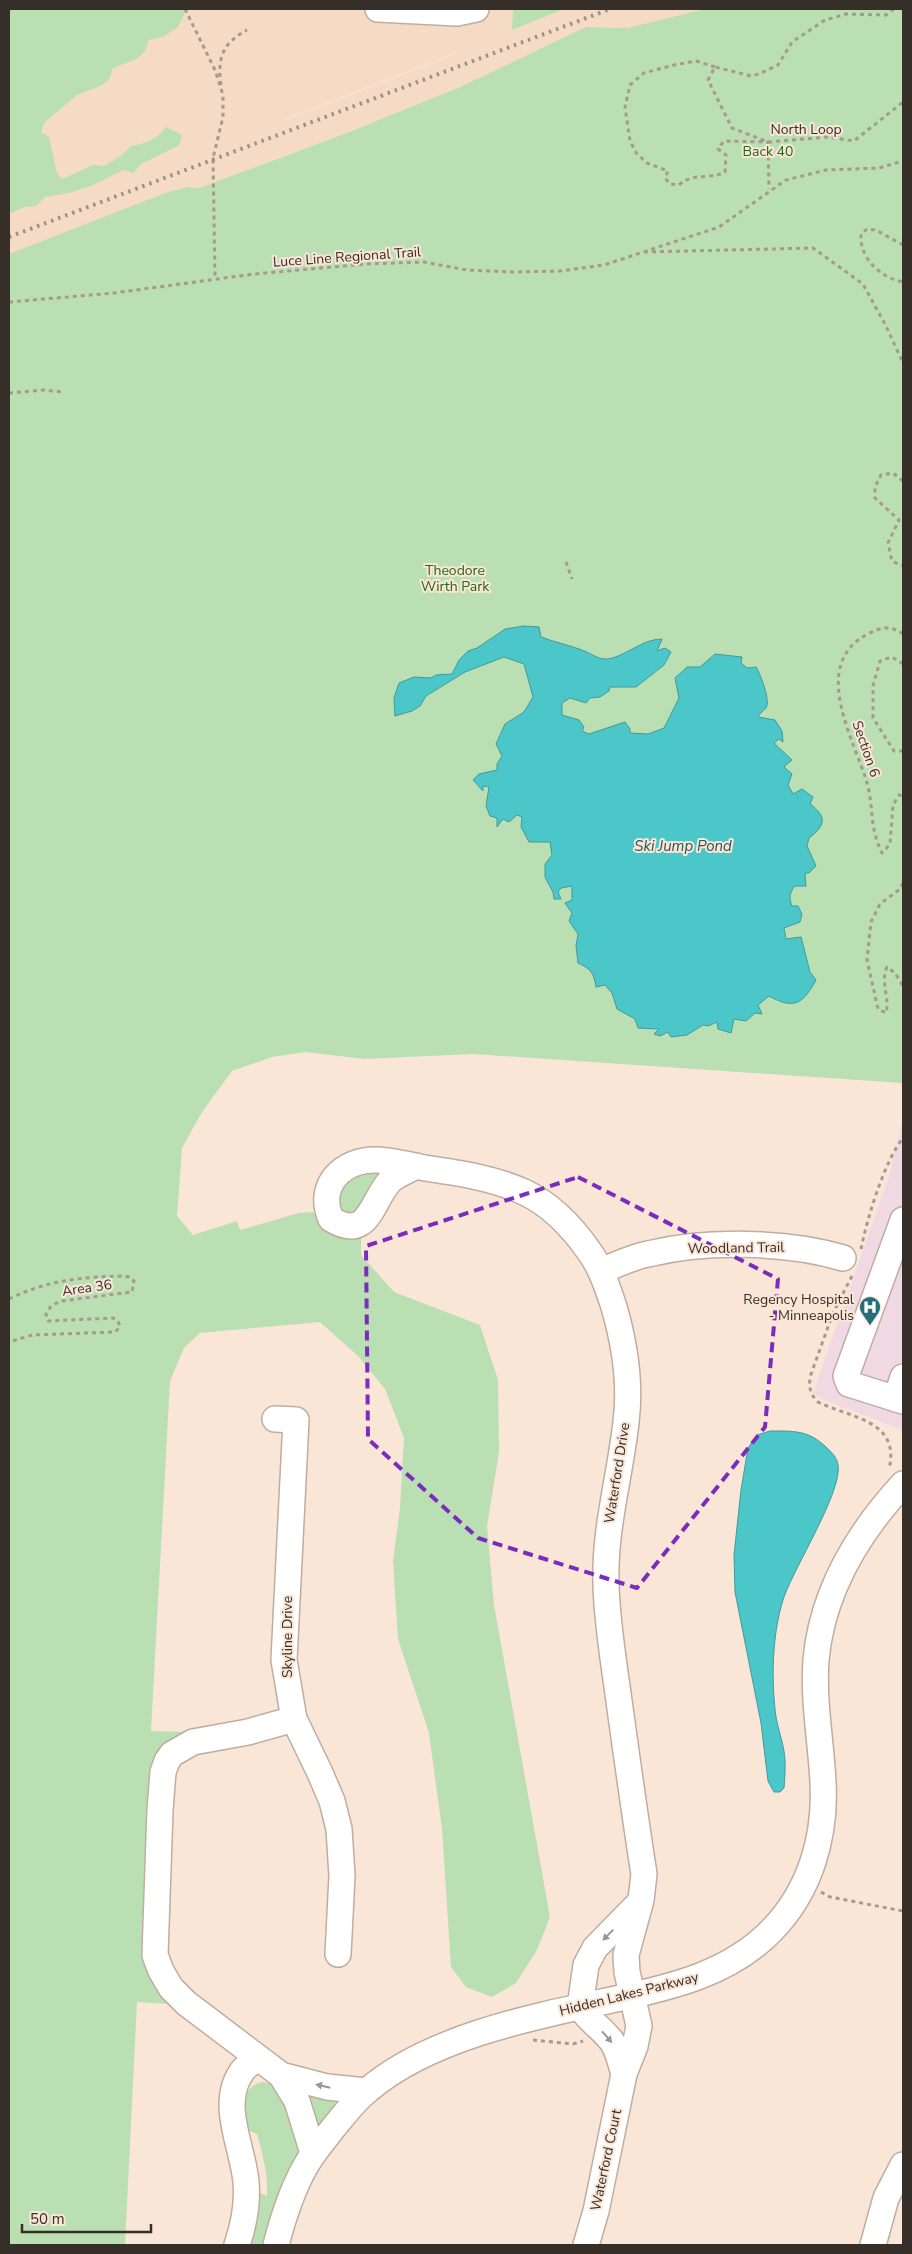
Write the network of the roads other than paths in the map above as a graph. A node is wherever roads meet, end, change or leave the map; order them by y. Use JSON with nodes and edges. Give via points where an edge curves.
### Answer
{"nodes":[{"id":1,"x":378,"y":9,"type":"edge"},
{"id":2,"x":476,"y":9,"type":"edge"},
{"id":3,"x":416,"y":1166,"type":"dead end"},
{"id":4,"x":903,"y":1220,"type":"edge"},
{"id":5,"x":851,"y":1255,"type":"road end"},
{"id":6,"x":601,"y":1271,"type":"junction"},
{"id":7,"x":901,"y":1393,"type":"edge"},
{"id":8,"x":275,"y":1419,"type":"dead end"},
{"id":9,"x":903,"y":1484,"type":"edge"},
{"id":10,"x":294,"y":1719,"type":"junction"},
{"id":11,"x":642,"y":1900,"type":"junction"},
{"id":12,"x":338,"y":1954,"type":"dead end"},
{"id":13,"x":633,"y":1995,"type":"junction"},
{"id":14,"x":580,"y":2007,"type":"junction"},
{"id":15,"x":257,"y":2058,"type":"junction"},
{"id":16,"x":624,"y":2074,"type":"junction"},
{"id":17,"x":281,"y":2075,"type":"junction"},
{"id":18,"x":366,"y":2091,"type":"junction"},
{"id":19,"x":313,"y":2153,"type":"junction"},
{"id":20,"x":903,"y":2165,"type":"edge"},
{"id":21,"x":237,"y":2245,"type":"edge"},
{"id":22,"x":276,"y":2245,"type":"edge"},
{"id":23,"x":586,"y":2245,"type":"edge"},
{"id":24,"x":873,"y":2245,"type":"edge"}],
"edges":[{"from":1,"to":2,"type":"street","via":[[457,13]]},
{"from":3,"to":6,"type":"street","name":"Waterford Drive","via":[[504,1184],[525,1193],[564,1220]]},
{"from":4,"to":7,"type":"street","via":[[846,1376],[849,1384]]},
{"from":5,"to":6,"type":"street","name":"Woodland Trail","via":[[800,1248],[700,1246],[647,1254]]},
{"from":6,"to":11,"type":"street","name":"Waterford Drive","via":[[619,1325],[628,1385],[626,1423],[610,1515],[605,1570],[609,1625],[644,1874]]},
{"from":8,"to":10,"type":"street","name":"Skyline Drive","via":[[296,1420],[284,1642],[286,1679]]},
{"from":9,"to":13,"type":"street","name":"Hidden Lakes Parkway","via":[[850,1552],[823,1622],[815,1688],[823,1780],[822,1816],[817,1847],[794,1904],[748,1952],[712,1972]]},
{"from":10,"to":12,"type":"street","name":"Skyline Drive","via":[[332,1801],[339,1829],[342,1876]]},
{"from":10,"to":15,"type":"street","via":[[193,1742],[172,1754],[163,1772],[155,1954],[161,1972],[176,1993]]},
{"from":11,"to":13,"type":"street","name":"Waterford Drive","via":[[626,1956]]},
{"from":11,"to":14,"type":"street","one_way":true,"via":[[595,1948],[586,1964]]},
{"from":13,"to":14,"type":"street","name":"Hidden Lakes Parkway"},
{"from":13,"to":16,"type":"street","name":"Waterford Court","via":[[639,2026]]},
{"from":14,"to":16,"type":"street","name":"Waterford Court","one_way":true,"via":[[588,2019],[610,2038]]},
{"from":14,"to":18,"type":"street","name":"Hidden Lakes Parkway","via":[[475,2034],[440,2047]]},
{"from":15,"to":17,"type":"street"},
{"from":15,"to":21,"type":"street","via":[[243,2070],[232,2104],[246,2181],[247,2205]]},
{"from":16,"to":23,"type":"street","name":"Waterford Court"},
{"from":18,"to":17,"type":"street","one_way":true,"via":[[327,2087]]},
{"from":17,"to":19,"type":"street","via":[[297,2101]]},
{"from":18,"to":19,"type":"street","name":"Hidden Lakes Parkway"},
{"from":19,"to":22,"type":"street","name":"Hidden Lakes Parkway","via":[[285,2210]]},
{"from":20,"to":24,"type":"street","via":[[886,2198]]}]}
